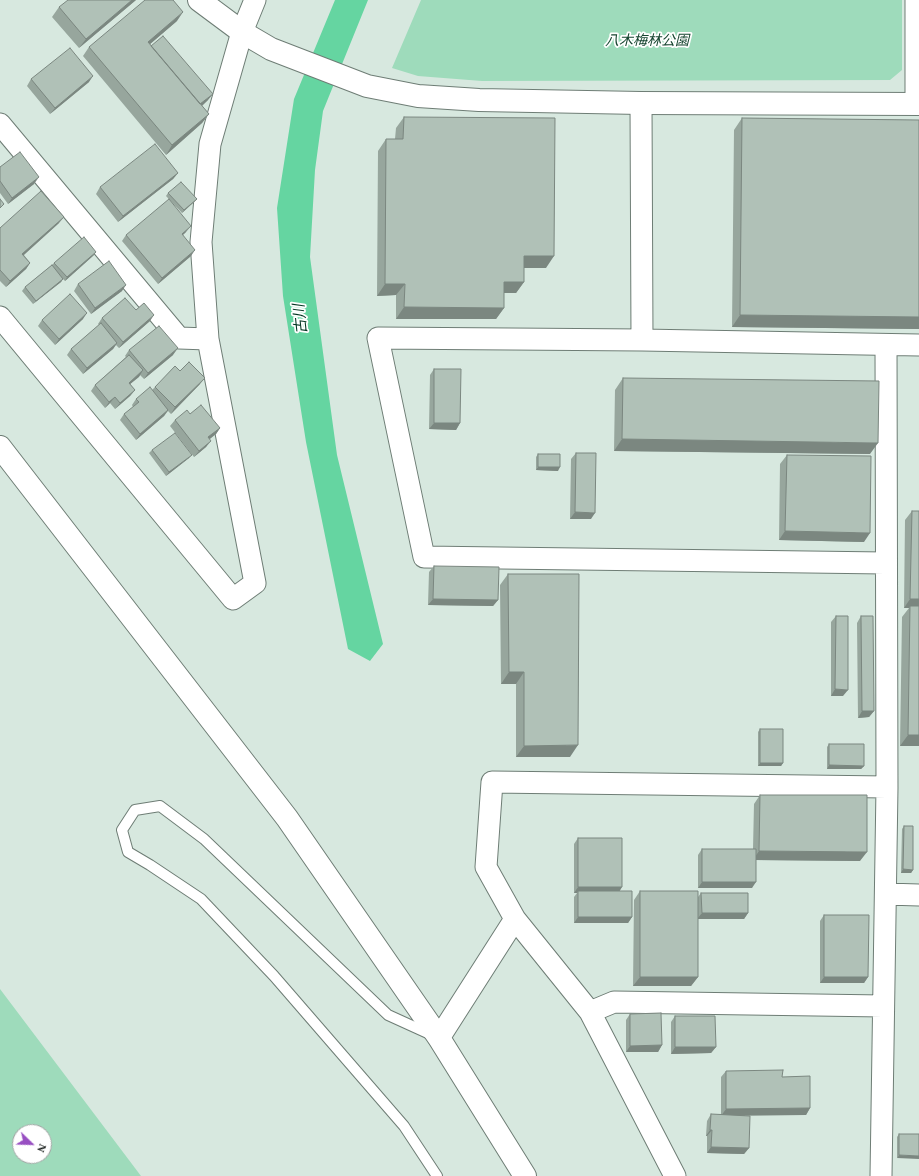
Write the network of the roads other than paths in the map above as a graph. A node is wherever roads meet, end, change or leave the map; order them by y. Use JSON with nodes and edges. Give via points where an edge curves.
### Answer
{"nodes":[{"id":1,"x":199,"y":0,"type":"edge"},
{"id":2,"x":255,"y":0,"type":"edge"},
{"id":3,"x":916,"y":0,"type":"edge"},
{"id":4,"x":242,"y":32,"type":"junction"},
{"id":5,"x":641,"y":103,"type":"junction"},
{"id":6,"x":917,"y":104,"type":"edge"},
{"id":7,"x":0,"y":124,"type":"edge"},
{"id":8,"x":0,"y":317,"type":"edge"},
{"id":9,"x":208,"y":339,"type":"junction"},
{"id":10,"x":642,"y":340,"type":"junction"},
{"id":11,"x":886,"y":345,"type":"junction"},
{"id":12,"x":919,"y":345,"type":"edge"},
{"id":13,"x":0,"y":447,"type":"edge"},
{"id":14,"x":885,"y":563,"type":"junction"},
{"id":15,"x":887,"y":787,"type":"junction"},
{"id":16,"x":886,"y":894,"type":"junction"},
{"id":17,"x":919,"y":894,"type":"edge"},
{"id":18,"x":515,"y":919,"type":"junction"},
{"id":19,"x":883,"y":1006,"type":"junction"},
{"id":20,"x":590,"y":1012,"type":"junction"},
{"id":21,"x":439,"y":1038,"type":"junction"},
{"id":22,"x":437,"y":1176,"type":"edge"},
{"id":23,"x":525,"y":1176,"type":"edge"},
{"id":24,"x":675,"y":1176,"type":"edge"},
{"id":25,"x":881,"y":1176,"type":"edge"}],
"edges":[{"from":1,"to":4,"type":"street"},
{"from":2,"to":4,"type":"street"},
{"from":3,"to":6,"type":"street"},
{"from":4,"to":5,"type":"street","via":[[271,49],[367,86],[418,96],[479,100]]},
{"from":4,"to":9,"type":"street","via":[[210,144],[201,242]]},
{"from":5,"to":6,"type":"street"},
{"from":5,"to":10,"type":"street"},
{"from":7,"to":9,"type":"street","via":[[179,338]]},
{"from":8,"to":9,"type":"street","via":[[233,599],[255,583]]},
{"from":10,"to":11,"type":"street"},
{"from":10,"to":14,"type":"street","via":[[378,338],[424,557]]},
{"from":11,"to":12,"type":"street"},
{"from":11,"to":14,"type":"street"},
{"from":13,"to":21,"type":"street","via":[[287,818]]},
{"from":14,"to":15,"type":"street"},
{"from":15,"to":16,"type":"street"},
{"from":15,"to":18,"type":"street","via":[[492,782],[486,867]]},
{"from":16,"to":17,"type":"street"},
{"from":16,"to":19,"type":"street"},
{"from":18,"to":20,"type":"street"},
{"from":18,"to":21,"type":"street"},
{"from":19,"to":20,"type":"street","via":[[614,1002]]},
{"from":19,"to":25,"type":"street"},
{"from":20,"to":24,"type":"street"},
{"from":21,"to":22,"type":"lane","via":[[388,1015],[204,839],[160,806],[135,810],[122,830],[128,852],[201,900],[274,976],[404,1126]]},
{"from":21,"to":23,"type":"street"}]}
